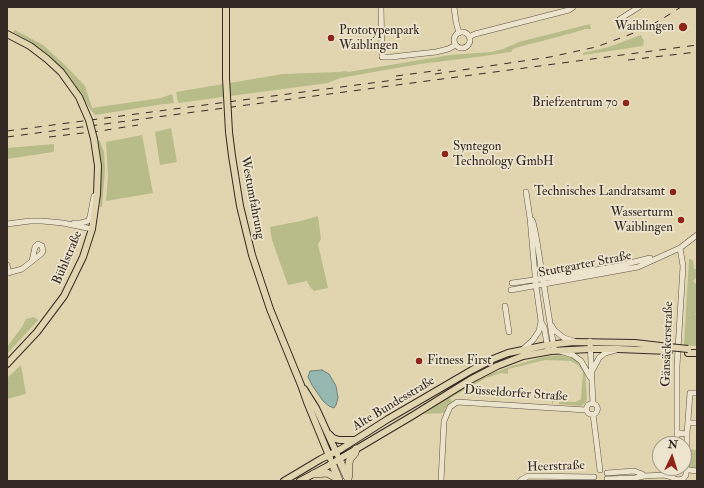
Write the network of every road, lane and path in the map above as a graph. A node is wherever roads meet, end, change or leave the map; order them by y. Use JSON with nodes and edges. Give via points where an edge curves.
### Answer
{"nodes":[{"id":1,"x":226,"y":7,"type":"edge"},
{"id":2,"x":380,"y":7,"type":"edge"},
{"id":3,"x":454,"y":7,"type":"edge"},
{"id":4,"x":573,"y":7,"type":"edge"},
{"id":5,"x":639,"y":7,"type":"edge"},
{"id":6,"x":620,"y":19,"type":"dead end"},
{"id":7,"x":459,"y":33,"type":"junction"},
{"id":8,"x":7,"y":34,"type":"edge"},
{"id":9,"x":469,"y":37,"type":"junction"},
{"id":10,"x":456,"y":45,"type":"junction"},
{"id":11,"x":97,"y":191,"type":"junction"},
{"id":12,"x":526,"y":192,"type":"dead end"},
{"id":13,"x":530,"y":218,"type":"junction"},
{"id":14,"x":63,"y":223,"type":"junction"},
{"id":15,"x":7,"y":224,"type":"edge"},
{"id":16,"x":92,"y":229,"type":"junction"},
{"id":17,"x":697,"y":235,"type":"edge"},
{"id":18,"x":680,"y":248,"type":"junction"},
{"id":19,"x":32,"y":261,"type":"dead end"},
{"id":20,"x":7,"y":265,"type":"edge"},
{"id":21,"x":541,"y":272,"type":"junction"},
{"id":22,"x":8,"y":273,"type":"edge"},
{"id":23,"x":536,"y":280,"type":"junction"},
{"id":24,"x":555,"y":280,"type":"junction"},
{"id":25,"x":543,"y":282,"type":"junction"},
{"id":26,"x":512,"y":283,"type":"dead end"},
{"id":27,"x":536,"y":286,"type":"junction"},
{"id":28,"x":510,"y":290,"type":"dead end"},
{"id":29,"x":545,"y":292,"type":"junction"},
{"id":30,"x":505,"y":306,"type":"dead end"},
{"id":31,"x":541,"y":321,"type":"junction"},
{"id":32,"x":549,"y":322,"type":"junction"},
{"id":33,"x":509,"y":332,"type":"dead end"},
{"id":34,"x":590,"y":341,"type":"junction"},
{"id":35,"x":574,"y":342,"type":"junction"},
{"id":36,"x":552,"y":348,"type":"junction"},
{"id":37,"x":590,"y":349,"type":"junction"},
{"id":38,"x":618,"y":349,"type":"junction"},
{"id":39,"x":669,"y":349,"type":"junction"},
{"id":40,"x":522,"y":350,"type":"junction"},
{"id":41,"x":697,"y":350,"type":"edge"},
{"id":42,"x":688,"y":351,"type":"junction"},
{"id":43,"x":697,"y":354,"type":"edge"},
{"id":44,"x":7,"y":364,"type":"edge"},
{"id":45,"x":591,"y":372,"type":"junction"},
{"id":46,"x":591,"y":379,"type":"junction"},
{"id":47,"x":301,"y":385,"type":"junction"},
{"id":48,"x":697,"y":393,"type":"edge"},
{"id":49,"x":593,"y":404,"type":"junction"},
{"id":50,"x":586,"y":410,"type":"junction"},
{"id":51,"x":593,"y":414,"type":"junction"},
{"id":52,"x":688,"y":423,"type":"junction"},
{"id":53,"x":697,"y":423,"type":"edge"},
{"id":54,"x":327,"y":432,"type":"junction"},
{"id":55,"x":677,"y":433,"type":"junction"},
{"id":56,"x":687,"y":434,"type":"joint"},
{"id":57,"x":677,"y":436,"type":"edge"},
{"id":58,"x":357,"y":439,"type":"junction"},
{"id":59,"x":356,"y":449,"type":"junction"},
{"id":60,"x":336,"y":451,"type":"junction"},
{"id":61,"x":329,"y":455,"type":"junction"},
{"id":62,"x":339,"y":459,"type":"junction"},
{"id":63,"x":332,"y":463,"type":"junction"},
{"id":64,"x":600,"y":470,"type":"junction"},
{"id":65,"x":314,"y":474,"type":"junction"},
{"id":66,"x":697,"y":474,"type":"edge"},
{"id":67,"x":652,"y":476,"type":"edge"},
{"id":68,"x":607,"y":478,"type":"edge"},
{"id":69,"x":594,"y":479,"type":"edge"},
{"id":70,"x":674,"y":479,"type":"edge"},
{"id":71,"x":683,"y":479,"type":"edge"},
{"id":72,"x":339,"y":480,"type":"edge"},
{"id":73,"x":348,"y":480,"type":"edge"},
{"id":74,"x":284,"y":481,"type":"edge"},
{"id":75,"x":300,"y":481,"type":"edge"},
{"id":76,"x":441,"y":481,"type":"edge"},
{"id":77,"x":520,"y":481,"type":"edge"}],
"edges":[{"from":1,"to":47,"type":"main road","name":"Westumfahrung","bridge":true,"via":[[229,132],[240,206],[252,255],[270,309]]},
{"from":2,"to":10,"type":"street","via":[[382,57],[436,52]]},
{"from":3,"to":7,"type":"street"},
{"from":4,"to":9,"type":"street"},
{"from":5,"to":6,"type":"street"},
{"from":7,"to":9,"type":"street","via":[[465,33]]},
{"from":7,"to":10,"type":"street","via":[[454,41]]},
{"from":8,"to":11,"type":"main road","name":"Bühlstraße","bridge":true,"via":[[30,46],[47,59],[61,72],[78,97],[94,139],[98,166]]},
{"from":9,"to":10,"type":"street","via":[[467,47],[461,48]]},
{"from":11,"to":14,"type":"street","via":[[88,221]]},
{"from":11,"to":16,"type":"main road","name":"Bühlstraße"},
{"from":12,"to":13,"type":"street"},
{"from":13,"to":21,"type":"street","via":[[533,222]]},
{"from":13,"to":23,"type":"street"},
{"from":14,"to":15,"type":"street","via":[[30,221]]},
{"from":14,"to":16,"type":"street"},
{"from":16,"to":44,"type":"main road","name":"Bühlstraße","via":[[83,257],[64,296],[37,332]]},
{"from":17,"to":18,"type":"street","name":"Stuttgarter Straße"},
{"from":18,"to":24,"type":"street","name":"Stuttgarter Straße","via":[[638,267]]},
{"from":18,"to":55,"type":"street","name":"Gänsäckerstraße","via":[[683,266]]},
{"from":19,"to":22,"type":"street","via":[[22,269]]},
{"from":20,"to":22,"type":"street"},
{"from":21,"to":24,"type":"street","name":"Stuttgarter Straße"},
{"from":21,"to":25,"type":"street"},
{"from":23,"to":25,"type":"street","name":"Stuttgarter Straße"},
{"from":23,"to":26,"type":"street","name":"Stuttgarter Straße"},
{"from":23,"to":27,"type":"street"},
{"from":24,"to":25,"type":"street","name":"Stuttgarter Straße"},
{"from":24,"to":29,"type":"street"},
{"from":25,"to":27,"type":"street","name":"Stuttgarter Straße"},
{"from":25,"to":29,"type":"street"},
{"from":27,"to":28,"type":"street","name":"Stuttgarter Straße"},
{"from":27,"to":31,"type":"street"},
{"from":29,"to":32,"type":"street"},
{"from":30,"to":33,"type":"street"},
{"from":31,"to":36,"type":"street"},
{"from":31,"to":40,"type":"street","via":[[539,331]]},
{"from":32,"to":35,"type":"street","via":[[564,338]]},
{"from":32,"to":36,"type":"street"},
{"from":34,"to":35,"type":"main road","name":"Alte Bundesstraße"},
{"from":34,"to":37,"type":"street"},
{"from":34,"to":39,"type":"main road","name":"Alte Bundesstraße","via":[[635,343]]},
{"from":35,"to":36,"type":"main road","name":"Alte Bundesstraße"},
{"from":36,"to":37,"type":"main road","name":"Alte Bundesstraße"},
{"from":36,"to":40,"type":"main road","name":"Alte Bundesstraße"},
{"from":36,"to":46,"type":"street","via":[[573,355],[581,361]]},
{"from":36,"to":59,"type":"main road","name":"Alte Bundesstraße","via":[[497,366]]},
{"from":37,"to":38,"type":"main road","name":"Alte Bundesstraße"},
{"from":37,"to":45,"type":"street"},
{"from":38,"to":39,"type":"main road","name":"Alte Bundesstraße"},
{"from":38,"to":45,"type":"street","via":[[599,358]]},
{"from":39,"to":42,"type":"main road"},
{"from":40,"to":58,"type":"main road","name":"Alte Bundesstraße","via":[[508,353],[472,370]]},
{"from":41,"to":42,"type":"main road"},
{"from":42,"to":43,"type":"main road"},
{"from":45,"to":46,"type":"street"},
{"from":46,"to":49,"type":"street"},
{"from":47,"to":54,"type":"main road","name":"Westumfahrung"},
{"from":47,"to":61,"type":"main road","name":"Westumfahrung"},
{"from":48,"to":52,"type":"street","via":[[690,392]]},
{"from":49,"to":50,"type":"street","via":[[589,404]]},
{"from":49,"to":51,"type":"street","via":[[597,410]]},
{"from":50,"to":51,"type":"street"},
{"from":50,"to":76,"type":"street","name":"Düsseldorfer Straße","via":[[457,402],[450,407],[444,421]]},
{"from":51,"to":64,"type":"street"},
{"from":52,"to":53,"type":"street"},
{"from":52,"to":56,"type":"street"},
{"from":54,"to":58,"type":"main road","via":[[339,440]]},
{"from":54,"to":60,"type":"main road","name":"Westumfahrung"},
{"from":55,"to":56,"type":"street"},
{"from":55,"to":57,"type":"street","name":"Gänsäckerstraße"},
{"from":58,"to":60,"type":"main road","name":"Alte Bundesstraße"},
{"from":59,"to":62,"type":"main road","name":"Alte Bundesstraße"},
{"from":59,"to":73,"type":"highway","via":[[350,459]]},
{"from":60,"to":61,"type":"main road","name":"Alte Bundesstraße"},
{"from":60,"to":62,"type":"main road","name":"Westumfahrung"},
{"from":61,"to":63,"type":"main road","name":"Westumfahrung"},
{"from":61,"to":74,"type":"main road","name":"Alte Bundesstraße"},
{"from":62,"to":63,"type":"main road","name":"Alte Bundesstraße"},
{"from":62,"to":73,"type":"highway"},
{"from":63,"to":65,"type":"main road","name":"Alte Bundesstraße"},
{"from":63,"to":72,"type":"highway"},
{"from":64,"to":68,"type":"street","via":[[604,471]]},
{"from":64,"to":69,"type":"street","via":[[595,473]]},
{"from":65,"to":72,"type":"highway","via":[[327,473]]},
{"from":65,"to":75,"type":"main road","name":"Alte Bundesstraße"},
{"from":66,"to":71,"type":"street"},
{"from":67,"to":68,"type":"street"},
{"from":69,"to":77,"type":"street","name":"Heerstraße","via":[[528,476]]},
{"from":70,"to":71,"type":"street"}]}
